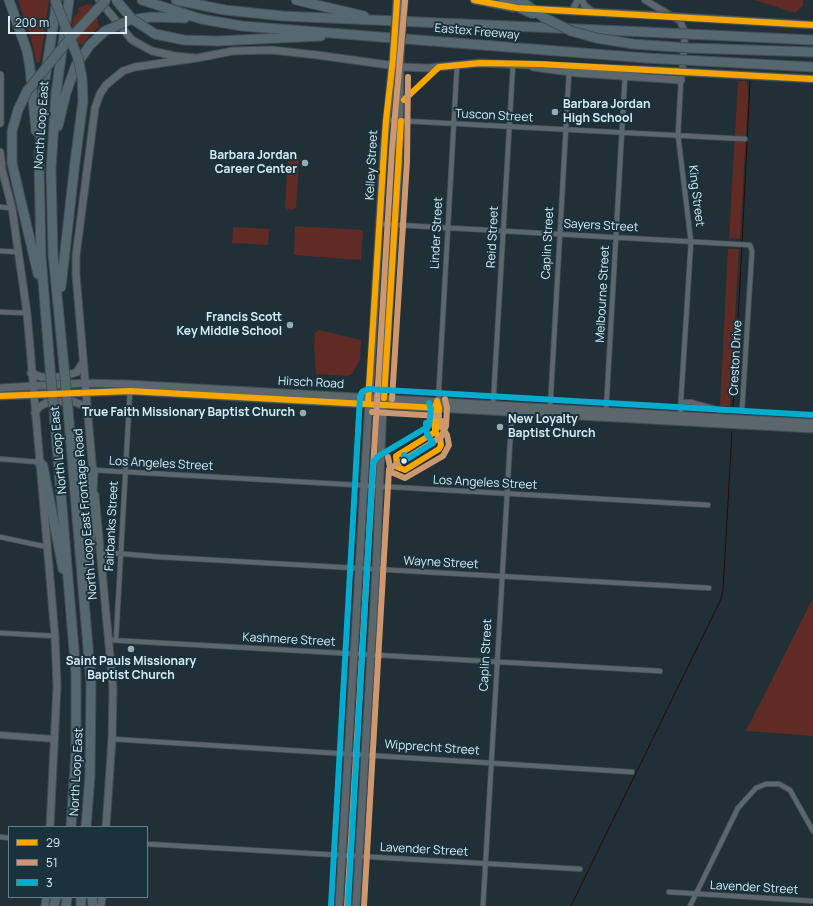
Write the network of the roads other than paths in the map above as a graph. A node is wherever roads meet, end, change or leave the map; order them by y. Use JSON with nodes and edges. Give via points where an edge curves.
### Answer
{"nodes":[{"id":1,"x":9,"y":0,"type":"edge"},
{"id":2,"x":56,"y":0,"type":"edge"},
{"id":3,"x":69,"y":0,"type":"edge"},
{"id":4,"x":99,"y":0,"type":"edge"},
{"id":5,"x":106,"y":0,"type":"edge"},
{"id":6,"x":116,"y":0,"type":"edge"},
{"id":7,"x":142,"y":0,"type":"edge"},
{"id":8,"x":176,"y":0,"type":"edge"},
{"id":9,"x":203,"y":0,"type":"edge"},
{"id":10,"x":296,"y":0,"type":"edge"},
{"id":11,"x":397,"y":0,"type":"edge"},
{"id":12,"x":404,"y":0,"type":"edge"},
{"id":13,"x":474,"y":0,"type":"edge"},
{"id":14,"x":503,"y":0,"type":"edge"},
{"id":15,"x":578,"y":0,"type":"edge"},
{"id":16,"x":582,"y":0,"type":"edge"},
{"id":17,"x":645,"y":0,"type":"edge"},
{"id":18,"x":518,"y":3,"type":"edge"},
{"id":19,"x":572,"y":11,"type":"junction"},
{"id":20,"x":593,"y":12,"type":"junction"},
{"id":21,"x":248,"y":13,"type":"junction"},
{"id":22,"x":546,"y":18,"type":"junction"},
{"id":23,"x":201,"y":19,"type":"junction"},
{"id":24,"x":415,"y":22,"type":"junction"},
{"id":25,"x":813,"y":25,"type":"edge"},
{"id":26,"x":354,"y":34,"type":"junction"},
{"id":27,"x":813,"y":40,"type":"edge"},
{"id":28,"x":813,"y":52,"type":"edge"},
{"id":29,"x":197,"y":58,"type":"junction"},
{"id":30,"x":395,"y":61,"type":"junction"},
{"id":31,"x":514,"y":64,"type":"junction"},
{"id":32,"x":523,"y":65,"type":"junction"},
{"id":33,"x":457,"y":66,"type":"junction"},
{"id":34,"x":400,"y":67,"type":"junction"},
{"id":35,"x":813,"y":67,"type":"edge"},
{"id":36,"x":569,"y":73,"type":"junction"},
{"id":37,"x":0,"y":75,"type":"edge"},
{"id":38,"x":625,"y":76,"type":"junction"},
{"id":39,"x":813,"y":79,"type":"edge"},
{"id":40,"x":681,"y":80,"type":"junction"},
{"id":41,"x":386,"y":120,"type":"junction"},
{"id":42,"x":401,"y":121,"type":"junction"},
{"id":43,"x":0,"y":123,"type":"edge"},
{"id":44,"x":454,"y":124,"type":"junction"},
{"id":45,"x":510,"y":126,"type":"junction"},
{"id":46,"x":566,"y":130,"type":"junction"},
{"id":47,"x":622,"y":132,"type":"junction"},
{"id":48,"x":678,"y":136,"type":"junction"},
{"id":49,"x":745,"y":139,"type":"dead end"},
{"id":50,"x":0,"y":152,"type":"edge"},
{"id":51,"x":40,"y":162,"type":"junction"},
{"id":52,"x":51,"y":169,"type":"junction"},
{"id":53,"x":0,"y":207,"type":"edge"},
{"id":54,"x":12,"y":208,"type":"junction"},
{"id":55,"x":380,"y":224,"type":"junction"},
{"id":56,"x":395,"y":224,"type":"junction"},
{"id":57,"x":447,"y":228,"type":"junction"},
{"id":58,"x":504,"y":231,"type":"junction"},
{"id":59,"x":560,"y":234,"type":"junction"},
{"id":60,"x":616,"y":237,"type":"junction"},
{"id":61,"x":691,"y":242,"type":"junction"},
{"id":62,"x":748,"y":245,"type":"joint"},
{"id":63,"x":0,"y":251,"type":"edge"},
{"id":64,"x":18,"y":252,"type":"junction"},
{"id":65,"x":0,"y":312,"type":"edge"},
{"id":66,"x":27,"y":313,"type":"junction"},
{"id":67,"x":45,"y":314,"type":"junction"},
{"id":68,"x":60,"y":318,"type":"junction"},
{"id":69,"x":84,"y":362,"type":"junction"},
{"id":70,"x":31,"y":373,"type":"junction"},
{"id":71,"x":85,"y":383,"type":"junction"},
{"id":72,"x":32,"y":385,"type":"junction"},
{"id":73,"x":169,"y":386,"type":"junction"},
{"id":74,"x":0,"y":388,"type":"edge"},
{"id":75,"x":130,"y":391,"type":"junction"},
{"id":76,"x":86,"y":392,"type":"junction"},
{"id":77,"x":224,"y":392,"type":"junction"},
{"id":78,"x":8,"y":395,"type":"junction"},
{"id":79,"x":33,"y":395,"type":"junction"},
{"id":80,"x":0,"y":396,"type":"edge"},
{"id":81,"x":368,"y":400,"type":"junction"},
{"id":82,"x":384,"y":401,"type":"junction"},
{"id":83,"x":681,"y":402,"type":"junction"},
{"id":84,"x":437,"y":405,"type":"junction"},
{"id":85,"x":88,"y":407,"type":"junction"},
{"id":86,"x":493,"y":407,"type":"junction"},
{"id":87,"x":512,"y":408,"type":"junction"},
{"id":88,"x":550,"y":410,"type":"junction"},
{"id":89,"x":34,"y":411,"type":"junction"},
{"id":90,"x":606,"y":414,"type":"junction"},
{"id":91,"x":680,"y":415,"type":"junction"},
{"id":92,"x":752,"y":422,"type":"junction"},
{"id":93,"x":813,"y":422,"type":"edge"},
{"id":94,"x":813,"y":429,"type":"edge"},
{"id":95,"x":0,"y":459,"type":"edge"},
{"id":96,"x":39,"y":462,"type":"junction"},
{"id":97,"x":93,"y":470,"type":"junction"},
{"id":98,"x":126,"y":472,"type":"junction"},
{"id":99,"x":363,"y":486,"type":"junction"},
{"id":100,"x":380,"y":487,"type":"junction"},
{"id":101,"x":506,"y":494,"type":"junction"},
{"id":102,"x":708,"y":505,"type":"dead end"},
{"id":103,"x":0,"y":537,"type":"edge"},
{"id":104,"x":47,"y":547,"type":"junction"},
{"id":105,"x":101,"y":552,"type":"junction"},
{"id":106,"x":121,"y":555,"type":"junction"},
{"id":107,"x":359,"y":568,"type":"junction"},
{"id":108,"x":376,"y":569,"type":"junction"},
{"id":109,"x":501,"y":576,"type":"junction"},
{"id":110,"x":709,"y":588,"type":"dead end"},
{"id":111,"x":86,"y":618,"type":"junction"},
{"id":112,"x":73,"y":623,"type":"junction"},
{"id":113,"x":0,"y":633,"type":"edge"},
{"id":114,"x":55,"y":636,"type":"junction"},
{"id":115,"x":113,"y":639,"type":"junction"},
{"id":116,"x":354,"y":654,"type":"junction"},
{"id":117,"x":371,"y":655,"type":"junction"},
{"id":118,"x":497,"y":662,"type":"junction"},
{"id":119,"x":660,"y":671,"type":"dead end"},
{"id":120,"x":0,"y":735,"type":"edge"},
{"id":121,"x":55,"y":739,"type":"junction"},
{"id":122,"x":112,"y":739,"type":"junction"},
{"id":123,"x":347,"y":754,"type":"junction"},
{"id":124,"x":364,"y":755,"type":"junction"},
{"id":125,"x":491,"y":763,"type":"junction"},
{"id":126,"x":632,"y":772,"type":"dead end"},
{"id":127,"x":50,"y":826,"type":"edge"},
{"id":128,"x":71,"y":826,"type":"edge"},
{"id":129,"x":86,"y":826,"type":"edge"},
{"id":130,"x":106,"y":826,"type":"edge"},
{"id":131,"x":813,"y":831,"type":"edge"},
{"id":132,"x":148,"y":844,"type":"edge"},
{"id":133,"x":342,"y":855,"type":"junction"},
{"id":134,"x":359,"y":856,"type":"junction"},
{"id":135,"x":485,"y":864,"type":"junction"},
{"id":136,"x":580,"y":869,"type":"dead end"},
{"id":137,"x":669,"y":892,"type":"dead end"},
{"id":138,"x":696,"y":895,"type":"junction"},
{"id":139,"x":813,"y":901,"type":"edge"},
{"id":140,"x":339,"y":906,"type":"edge"},
{"id":141,"x":356,"y":906,"type":"edge"},
{"id":142,"x":483,"y":906,"type":"edge"},
{"id":143,"x":690,"y":906,"type":"edge"}],
"edges":[{"from":1,"to":51,"type":"highway","via":[[22,33],[30,68]]},
{"from":2,"to":51,"type":"highway","name":"North Loop East","via":[[44,92]]},
{"from":2,"to":68,"type":"highway","bridge":true,"via":[[76,51],[82,78],[82,101],[62,272]]},
{"from":3,"to":52,"type":"highway","name":"North Loop East","via":[[56,93]]},
{"from":4,"to":29,"type":"main road","via":[[132,40],[164,54]]},
{"from":5,"to":67,"type":"highway","bridge":true,"via":[[27,91],[12,131],[12,163]]},
{"from":6,"to":26,"type":"highway","bridge":true,"via":[[132,19],[155,34],[184,40],[272,40]]},
{"from":7,"to":23,"type":"highway","name":"Eastex Freeway"},
{"from":8,"to":21,"type":"highway","name":"Eastex Freeway"},
{"from":9,"to":21,"type":"highway"},
{"from":10,"to":24,"type":"highway","via":[[357,15]]},
{"from":11,"to":30,"type":"main road","name":"Kelley Street","bridge":true},
{"from":12,"to":30,"type":"main road","name":"Kelley Street","bridge":true},
{"from":13,"to":18,"type":"main road"},
{"from":14,"to":22,"type":"highway","bridge":true},
{"from":15,"to":19,"type":"street"},
{"from":16,"to":20,"type":"street"},
{"from":17,"to":40,"type":"street","name":"King Street","via":[[680,21],[685,32]]},
{"from":18,"to":19,"type":"main road"},
{"from":18,"to":22,"type":"highway","bridge":true},
{"from":19,"to":20,"type":"main road"},
{"from":20,"to":25,"type":"main road","bridge":true},
{"from":21,"to":24,"type":"highway","name":"Eastex Freeway"},
{"from":22,"to":28,"type":"highway","bridge":true,"via":[[571,31],[632,44]]},
{"from":23,"to":26,"type":"highway","name":"Eastex Freeway","via":[[242,26]]},
{"from":23,"to":52,"type":"highway","bridge":true,"via":[[151,17],[130,20],[105,32],[86,50],[70,80],[58,123]]},
{"from":24,"to":27,"type":"highway","name":"Eastex Freeway","bridge":true},
{"from":26,"to":35,"type":"highway","name":"Eastex Freeway","bridge":true,"via":[[646,58]]},
{"from":29,"to":30,"type":"main road","name":"North Loop East Frontage Road","via":[[233,51],[271,50]]},
{"from":29,"to":69,"type":"main road","name":"North Loop East Frontage Road","via":[[123,71],[106,85],[97,100],[76,256]]},
{"from":30,"to":34,"type":"main road","name":"Kelley Street"},
{"from":30,"to":41,"type":"main road","name":"Kelley Street"},
{"from":31,"to":32,"type":"main road"},
{"from":31,"to":33,"type":"main road","via":[[480,63]]},
{"from":31,"to":45,"type":"street","name":"Reid Street"},
{"from":32,"to":36,"type":"main road"},
{"from":32,"to":39,"type":"main road","bridge":true},
{"from":33,"to":34,"type":"main road"},
{"from":33,"to":44,"type":"street","name":"Linder Street"},
{"from":34,"to":42,"type":"main road","name":"Kelley Street"},
{"from":36,"to":38,"type":"main road"},
{"from":36,"to":46,"type":"street","name":"Caplin Street"},
{"from":37,"to":43,"type":"main road"},
{"from":38,"to":40,"type":"main road"},
{"from":38,"to":47,"type":"street","name":"Melbourne Street"},
{"from":40,"to":48,"type":"street","name":"King Street"},
{"from":41,"to":42,"type":"street","name":"Tuscon Street"},
{"from":41,"to":55,"type":"main road","name":"Kelley Street"},
{"from":42,"to":44,"type":"street","name":"Tuscon Street"},
{"from":42,"to":56,"type":"main road","name":"Kelley Street"},
{"from":44,"to":45,"type":"street","name":"Tuscon Street"},
{"from":44,"to":57,"type":"street","name":"Linder Street"},
{"from":45,"to":46,"type":"street","name":"Tuscon Street"},
{"from":45,"to":58,"type":"street","name":"Reid Street"},
{"from":46,"to":47,"type":"street","name":"Tuscon Street"},
{"from":46,"to":59,"type":"street","name":"Caplin Street"},
{"from":47,"to":48,"type":"street","name":"Tuscon Street"},
{"from":47,"to":60,"type":"street","name":"Melbourne Street"},
{"from":48,"to":49,"type":"street","name":"Tuscon Street"},
{"from":48,"to":61,"type":"street","name":"King Street"},
{"from":50,"to":54,"type":"main road"},
{"from":51,"to":67,"type":"highway","name":"North Loop East","via":[[41,256]]},
{"from":52,"to":68,"type":"highway","name":"North Loop East","via":[[53,254]]},
{"from":53,"to":54,"type":"street"},
{"from":54,"to":64,"type":"main road"},
{"from":55,"to":56,"type":"street","name":"Sayers Street"},
{"from":55,"to":81,"type":"main road","name":"Kelley Street"},
{"from":56,"to":57,"type":"street","name":"Sayers Street"},
{"from":56,"to":82,"type":"main road","name":"Kelley Street"},
{"from":57,"to":58,"type":"street","name":"Sayers Street"},
{"from":57,"to":84,"type":"street","name":"Linder Street"},
{"from":58,"to":59,"type":"street","name":"Sayers Street"},
{"from":58,"to":86,"type":"street","name":"Reid Street"},
{"from":59,"to":60,"type":"street","name":"Sayers Street"},
{"from":59,"to":88,"type":"street","name":"Caplin Street"},
{"from":60,"to":61,"type":"street","name":"Sayers Street"},
{"from":60,"to":90,"type":"street","name":"Melbourne Street"},
{"from":61,"to":62,"type":"street","name":"Sayers Street"},
{"from":61,"to":83,"type":"street","name":"King Street"},
{"from":62,"to":83,"type":"street","name":"Creston Drive","via":[[752,251],[742,410],[720,410],[691,402]]},
{"from":63,"to":64,"type":"street"},
{"from":64,"to":66,"type":"main road"},
{"from":65,"to":66,"type":"street"},
{"from":66,"to":70,"type":"main road"},
{"from":67,"to":112,"type":"highway","name":"North Loop East","bridge":true},
{"from":68,"to":111,"type":"highway","name":"North Loop East","bridge":true},
{"from":69,"to":70,"type":"main road","via":[[77,372],[62,377],[41,377]]},
{"from":69,"to":71,"type":"main road","name":"North Loop East Frontage Road"},
{"from":70,"to":72,"type":"main road"},
{"from":71,"to":72,"type":"main road","name":"Hirsch Road"},
{"from":71,"to":73,"type":"main road","name":"Hirsch Road"},
{"from":71,"to":76,"type":"main road","name":"North Loop East Frontage Road"},
{"from":72,"to":74,"type":"main road","name":"Hirsch Road"},
{"from":72,"to":79,"type":"main road"},
{"from":73,"to":75,"type":"main road","via":[[137,387]]},
{"from":73,"to":77,"type":"main road","name":"Hirsch Road"},
{"from":75,"to":76,"type":"main road","name":"Hirsch Road"},
{"from":75,"to":77,"type":"main road","name":"Hirsch Road"},
{"from":75,"to":98,"type":"street","name":"Fairbanks Street"},
{"from":76,"to":79,"type":"main road","name":"Hirsch Road"},
{"from":76,"to":85,"type":"main road","name":"North Loop East Frontage Road"},
{"from":77,"to":81,"type":"main road","name":"Hirsch Road"},
{"from":78,"to":79,"type":"main road","name":"Hirsch Road"},
{"from":78,"to":80,"type":"main road","name":"Hirsch Road"},
{"from":78,"to":89,"type":"main road","via":[[23,398]]},
{"from":79,"to":89,"type":"main road"},
{"from":81,"to":82,"type":"main road","name":"Hirsch Road"},
{"from":81,"to":99,"type":"main road","name":"Kelley Street"},
{"from":82,"to":84,"type":"main road","name":"Hirsch Road"},
{"from":82,"to":100,"type":"main road","name":"Kelley Street"},
{"from":83,"to":91,"type":"street","name":"King Street"},
{"from":84,"to":86,"type":"main road","name":"Hirsch Road"},
{"from":85,"to":89,"type":"main road","via":[[72,401],[54,402]]},
{"from":85,"to":97,"type":"main road","name":"North Loop East Frontage Road"},
{"from":86,"to":87,"type":"main road","name":"Hirsch Road"},
{"from":87,"to":88,"type":"main road","name":"Hirsch Road"},
{"from":87,"to":101,"type":"street","name":"Caplin Street"},
{"from":88,"to":90,"type":"main road","name":"Hirsch Road"},
{"from":89,"to":96,"type":"main road"},
{"from":90,"to":91,"type":"main road","name":"Hirsch Road"},
{"from":90,"to":92,"type":"main road","name":"Hirsch Road"},
{"from":91,"to":92,"type":"main road","name":"Hirsch Road"},
{"from":92,"to":93,"type":"main road","name":"Hirsch Road"},
{"from":92,"to":94,"type":"main road","name":"Hirsch Road"},
{"from":95,"to":96,"type":"street"},
{"from":96,"to":104,"type":"main road"},
{"from":96,"to":112,"type":"highway","via":[[43,466]]},
{"from":97,"to":98,"type":"street","name":"Los Angeles Street"},
{"from":97,"to":105,"type":"main road","name":"North Loop East Frontage Road"},
{"from":97,"to":111,"type":"highway"},
{"from":98,"to":99,"type":"street","name":"Los Angeles Street"},
{"from":98,"to":106,"type":"street","name":"Fairbanks Street"},
{"from":99,"to":100,"type":"street","name":"Los Angeles Street"},
{"from":99,"to":107,"type":"main road","name":"Kelley Street"},
{"from":100,"to":101,"type":"street","name":"Los Angeles Street"},
{"from":100,"to":108,"type":"main road","name":"Kelley Street"},
{"from":101,"to":102,"type":"street","name":"Los Angeles Street"},
{"from":101,"to":109,"type":"street","name":"Caplin Street"},
{"from":103,"to":104,"type":"street"},
{"from":104,"to":114,"type":"main road"},
{"from":105,"to":106,"type":"street","name":"Wayne Street"},
{"from":105,"to":115,"type":"main road","name":"North Loop East Frontage Road"},
{"from":106,"to":107,"type":"street","name":"Wayne Street"},
{"from":106,"to":115,"type":"street","name":"Fairbanks Street"},
{"from":107,"to":108,"type":"street","name":"Wayne Street"},
{"from":107,"to":116,"type":"main road","name":"Kelley Street"},
{"from":108,"to":109,"type":"street","name":"Wayne Street"},
{"from":108,"to":117,"type":"main road","name":"Kelley Street"},
{"from":109,"to":110,"type":"street","name":"Wayne Street"},
{"from":109,"to":118,"type":"street","name":"Caplin Street"},
{"from":111,"to":129,"type":"highway","name":"North Loop East","via":[[91,711]]},
{"from":112,"to":128,"type":"highway","name":"North Loop East","via":[[77,727]]},
{"from":113,"to":114,"type":"street"},
{"from":114,"to":121,"type":"main road"},
{"from":115,"to":116,"type":"street","name":"Kashmere Street"},
{"from":115,"to":122,"type":"main road","name":"North Loop East Frontage Road"},
{"from":116,"to":117,"type":"street","name":"Kashmere Street"},
{"from":116,"to":123,"type":"main road","name":"Kelley Street"},
{"from":117,"to":118,"type":"street","name":"Kashmere Street"},
{"from":117,"to":124,"type":"main road","name":"Kelley Street"},
{"from":118,"to":119,"type":"street","name":"Kashmere Street"},
{"from":118,"to":125,"type":"street","name":"Caplin Street"},
{"from":120,"to":121,"type":"street"},
{"from":121,"to":127,"type":"main road"},
{"from":122,"to":123,"type":"street","name":"Wipprecht Street"},
{"from":122,"to":130,"type":"main road","name":"North Loop East Frontage Road"},
{"from":123,"to":124,"type":"street","name":"Wipprecht Street"},
{"from":123,"to":133,"type":"main road","name":"Kelley Street"},
{"from":124,"to":125,"type":"street","name":"Wipprecht Street"},
{"from":124,"to":134,"type":"main road","name":"Kelley Street"},
{"from":125,"to":126,"type":"street","name":"Wipprecht Street"},
{"from":125,"to":135,"type":"street","name":"Caplin Street"},
{"from":131,"to":138,"type":"street","via":[[790,790],[779,784],[766,784],[756,788],[738,808]]},
{"from":132,"to":133,"type":"street","name":"Lavender Street"},
{"from":133,"to":134,"type":"street","name":"Lavender Street"},
{"from":133,"to":140,"type":"main road","name":"Kelley Street"},
{"from":134,"to":135,"type":"street","name":"Lavender Street"},
{"from":134,"to":141,"type":"main road","name":"Kelley Street"},
{"from":135,"to":136,"type":"street","name":"Lavender Street"},
{"from":135,"to":142,"type":"street","name":"Caplin Street"},
{"from":137,"to":138,"type":"street","name":"Lavender Street"},
{"from":138,"to":139,"type":"street","name":"Lavender Street"},
{"from":138,"to":143,"type":"street"}]}
